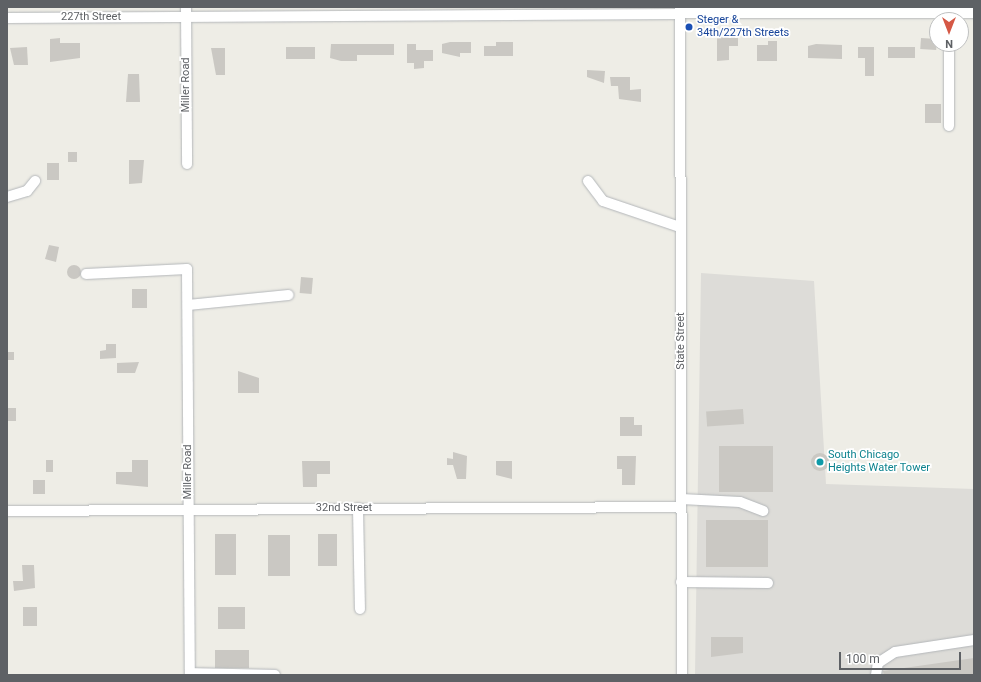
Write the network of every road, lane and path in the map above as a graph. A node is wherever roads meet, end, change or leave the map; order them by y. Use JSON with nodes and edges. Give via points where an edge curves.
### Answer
{"nodes":[{"id":1,"x":625,"y":11,"type":"edge"},
{"id":2,"x":680,"y":11,"type":"edge"},
{"id":3,"x":186,"y":12,"type":"edge"},
{"id":4,"x":929,"y":17,"type":"edge"},
{"id":5,"x":7,"y":18,"type":"edge"},
{"id":6,"x":949,"y":52,"type":"edge"},
{"id":7,"x":949,"y":126,"type":"dead end"},
{"id":8,"x":187,"y":164,"type":"dead end"},
{"id":9,"x":35,"y":181,"type":"dead end"},
{"id":10,"x":588,"y":181,"type":"dead end"},
{"id":11,"x":7,"y":198,"type":"edge"},
{"id":12,"x":680,"y":227,"type":"junction"},
{"id":13,"x":86,"y":274,"type":"dead end"},
{"id":14,"x":289,"y":295,"type":"dead end"},
{"id":15,"x":188,"y":305,"type":"junction"},
{"id":16,"x":681,"y":503,"type":"junction"},
{"id":17,"x":358,"y":508,"type":"junction"},
{"id":18,"x":188,"y":510,"type":"junction"},
{"id":19,"x":7,"y":511,"type":"edge"},
{"id":20,"x":763,"y":511,"type":"dead end"},
{"id":21,"x":681,"y":582,"type":"junction"},
{"id":22,"x":768,"y":583,"type":"dead end"},
{"id":23,"x":360,"y":609,"type":"dead end"},
{"id":24,"x":974,"y":640,"type":"edge"},
{"id":25,"x":190,"y":674,"type":"edge"},
{"id":26,"x":275,"y":675,"type":"edge"},
{"id":27,"x":682,"y":675,"type":"edge"},
{"id":28,"x":876,"y":675,"type":"edge"}],
"edges":[{"from":1,"to":2,"type":"street","name":"227th Street"},
{"from":1,"to":3,"type":"street","name":"227th Street"},
{"from":2,"to":4,"type":"street","name":"227th Street"},
{"from":2,"to":12,"type":"street","name":"State Street"},
{"from":3,"to":5,"type":"street","name":"227th Street"},
{"from":3,"to":8,"type":"street","name":"Miller Road"},
{"from":6,"to":7,"type":"street"},
{"from":9,"to":11,"type":"street","via":[[27,191]]},
{"from":10,"to":12,"type":"street","via":[[603,201]]},
{"from":12,"to":16,"type":"street","name":"State Street"},
{"from":13,"to":15,"type":"street","name":"Miller Road","via":[[187,269]]},
{"from":14,"to":15,"type":"street"},
{"from":15,"to":18,"type":"street","name":"Miller Road"},
{"from":16,"to":17,"type":"street","name":"32nd Street"},
{"from":16,"to":20,"type":"street","name":"32nd Street","via":[[740,502]]},
{"from":16,"to":21,"type":"street","name":"State Street"},
{"from":17,"to":18,"type":"street","name":"32nd Street"},
{"from":17,"to":23,"type":"street"},
{"from":18,"to":19,"type":"street","name":"32nd Street"},
{"from":18,"to":25,"type":"street","name":"Miller Road"},
{"from":21,"to":22,"type":"street"},
{"from":21,"to":27,"type":"street","name":"State Street"},
{"from":24,"to":28,"type":"street","via":[[895,652],[878,663]]},
{"from":25,"to":26,"type":"street"}]}
